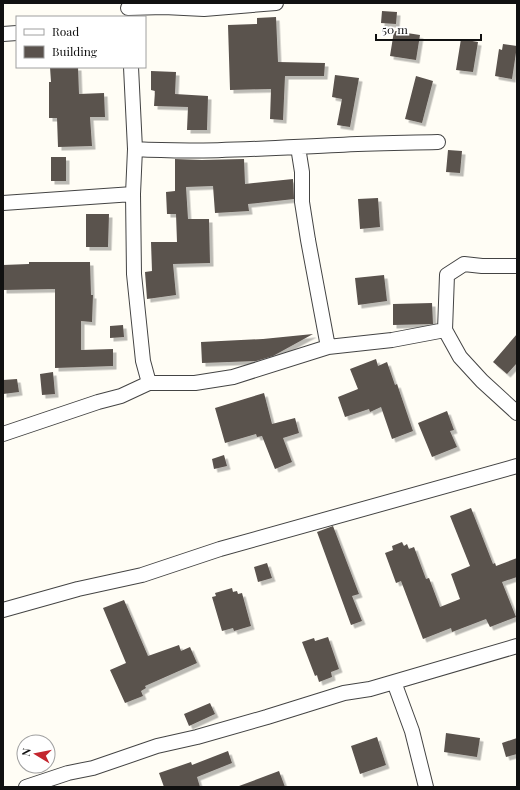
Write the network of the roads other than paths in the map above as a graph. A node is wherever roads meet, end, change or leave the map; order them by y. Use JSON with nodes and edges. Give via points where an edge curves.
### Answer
{"nodes":[{"id":1,"x":276,"y":3,"type":"edge"},
{"id":2,"x":128,"y":9,"type":"edge"},
{"id":3,"x":16,"y":33,"type":"edge"},
{"id":4,"x":3,"y":34,"type":"edge"},
{"id":5,"x":131,"y":68,"type":"edge"},
{"id":6,"x":438,"y":142,"type":"dead end"},
{"id":7,"x":298,"y":148,"type":"junction"},
{"id":8,"x":135,"y":150,"type":"junction"},
{"id":9,"x":133,"y":194,"type":"junction"},
{"id":10,"x":3,"y":203,"type":"edge"},
{"id":11,"x":517,"y":266,"type":"edge"},
{"id":12,"x":446,"y":330,"type":"junction"},
{"id":13,"x":328,"y":347,"type":"junction"},
{"id":14,"x":149,"y":383,"type":"junction"},
{"id":15,"x":517,"y":413,"type":"edge"},
{"id":16,"x":3,"y":434,"type":"edge"},
{"id":17,"x":517,"y":466,"type":"edge"},
{"id":18,"x":3,"y":610,"type":"edge"},
{"id":19,"x":517,"y":646,"type":"edge"},
{"id":20,"x":394,"y":682,"type":"junction"},
{"id":21,"x":26,"y":787,"type":"edge"},
{"id":22,"x":426,"y":787,"type":"edge"}],
"edges":[{"from":1,"to":2,"type":"street","via":[[204,9]]},
{"from":3,"to":4,"type":"street"},
{"from":5,"to":8,"type":"street"},
{"from":6,"to":7,"type":"street"},
{"from":7,"to":8,"type":"street"},
{"from":7,"to":13,"type":"street","via":[[302,172],[302,202]]},
{"from":8,"to":9,"type":"street"},
{"from":9,"to":10,"type":"street"},
{"from":9,"to":14,"type":"street","via":[[134,274],[143,361]]},
{"from":11,"to":12,"type":"street","via":[[464,264],[447,275]]},
{"from":12,"to":13,"type":"street","via":[[392,340]]},
{"from":12,"to":15,"type":"street","via":[[460,357]]},
{"from":13,"to":14,"type":"street","via":[[233,377],[195,383]]},
{"from":14,"to":16,"type":"street","via":[[121,396]]},
{"from":17,"to":18,"type":"street","via":[[220,549],[142,575],[78,589]]},
{"from":19,"to":20,"type":"street"},
{"from":20,"to":21,"type":"street","via":[[344,693],[197,737],[157,746]]},
{"from":20,"to":22,"type":"street","via":[[412,731]]}]}
